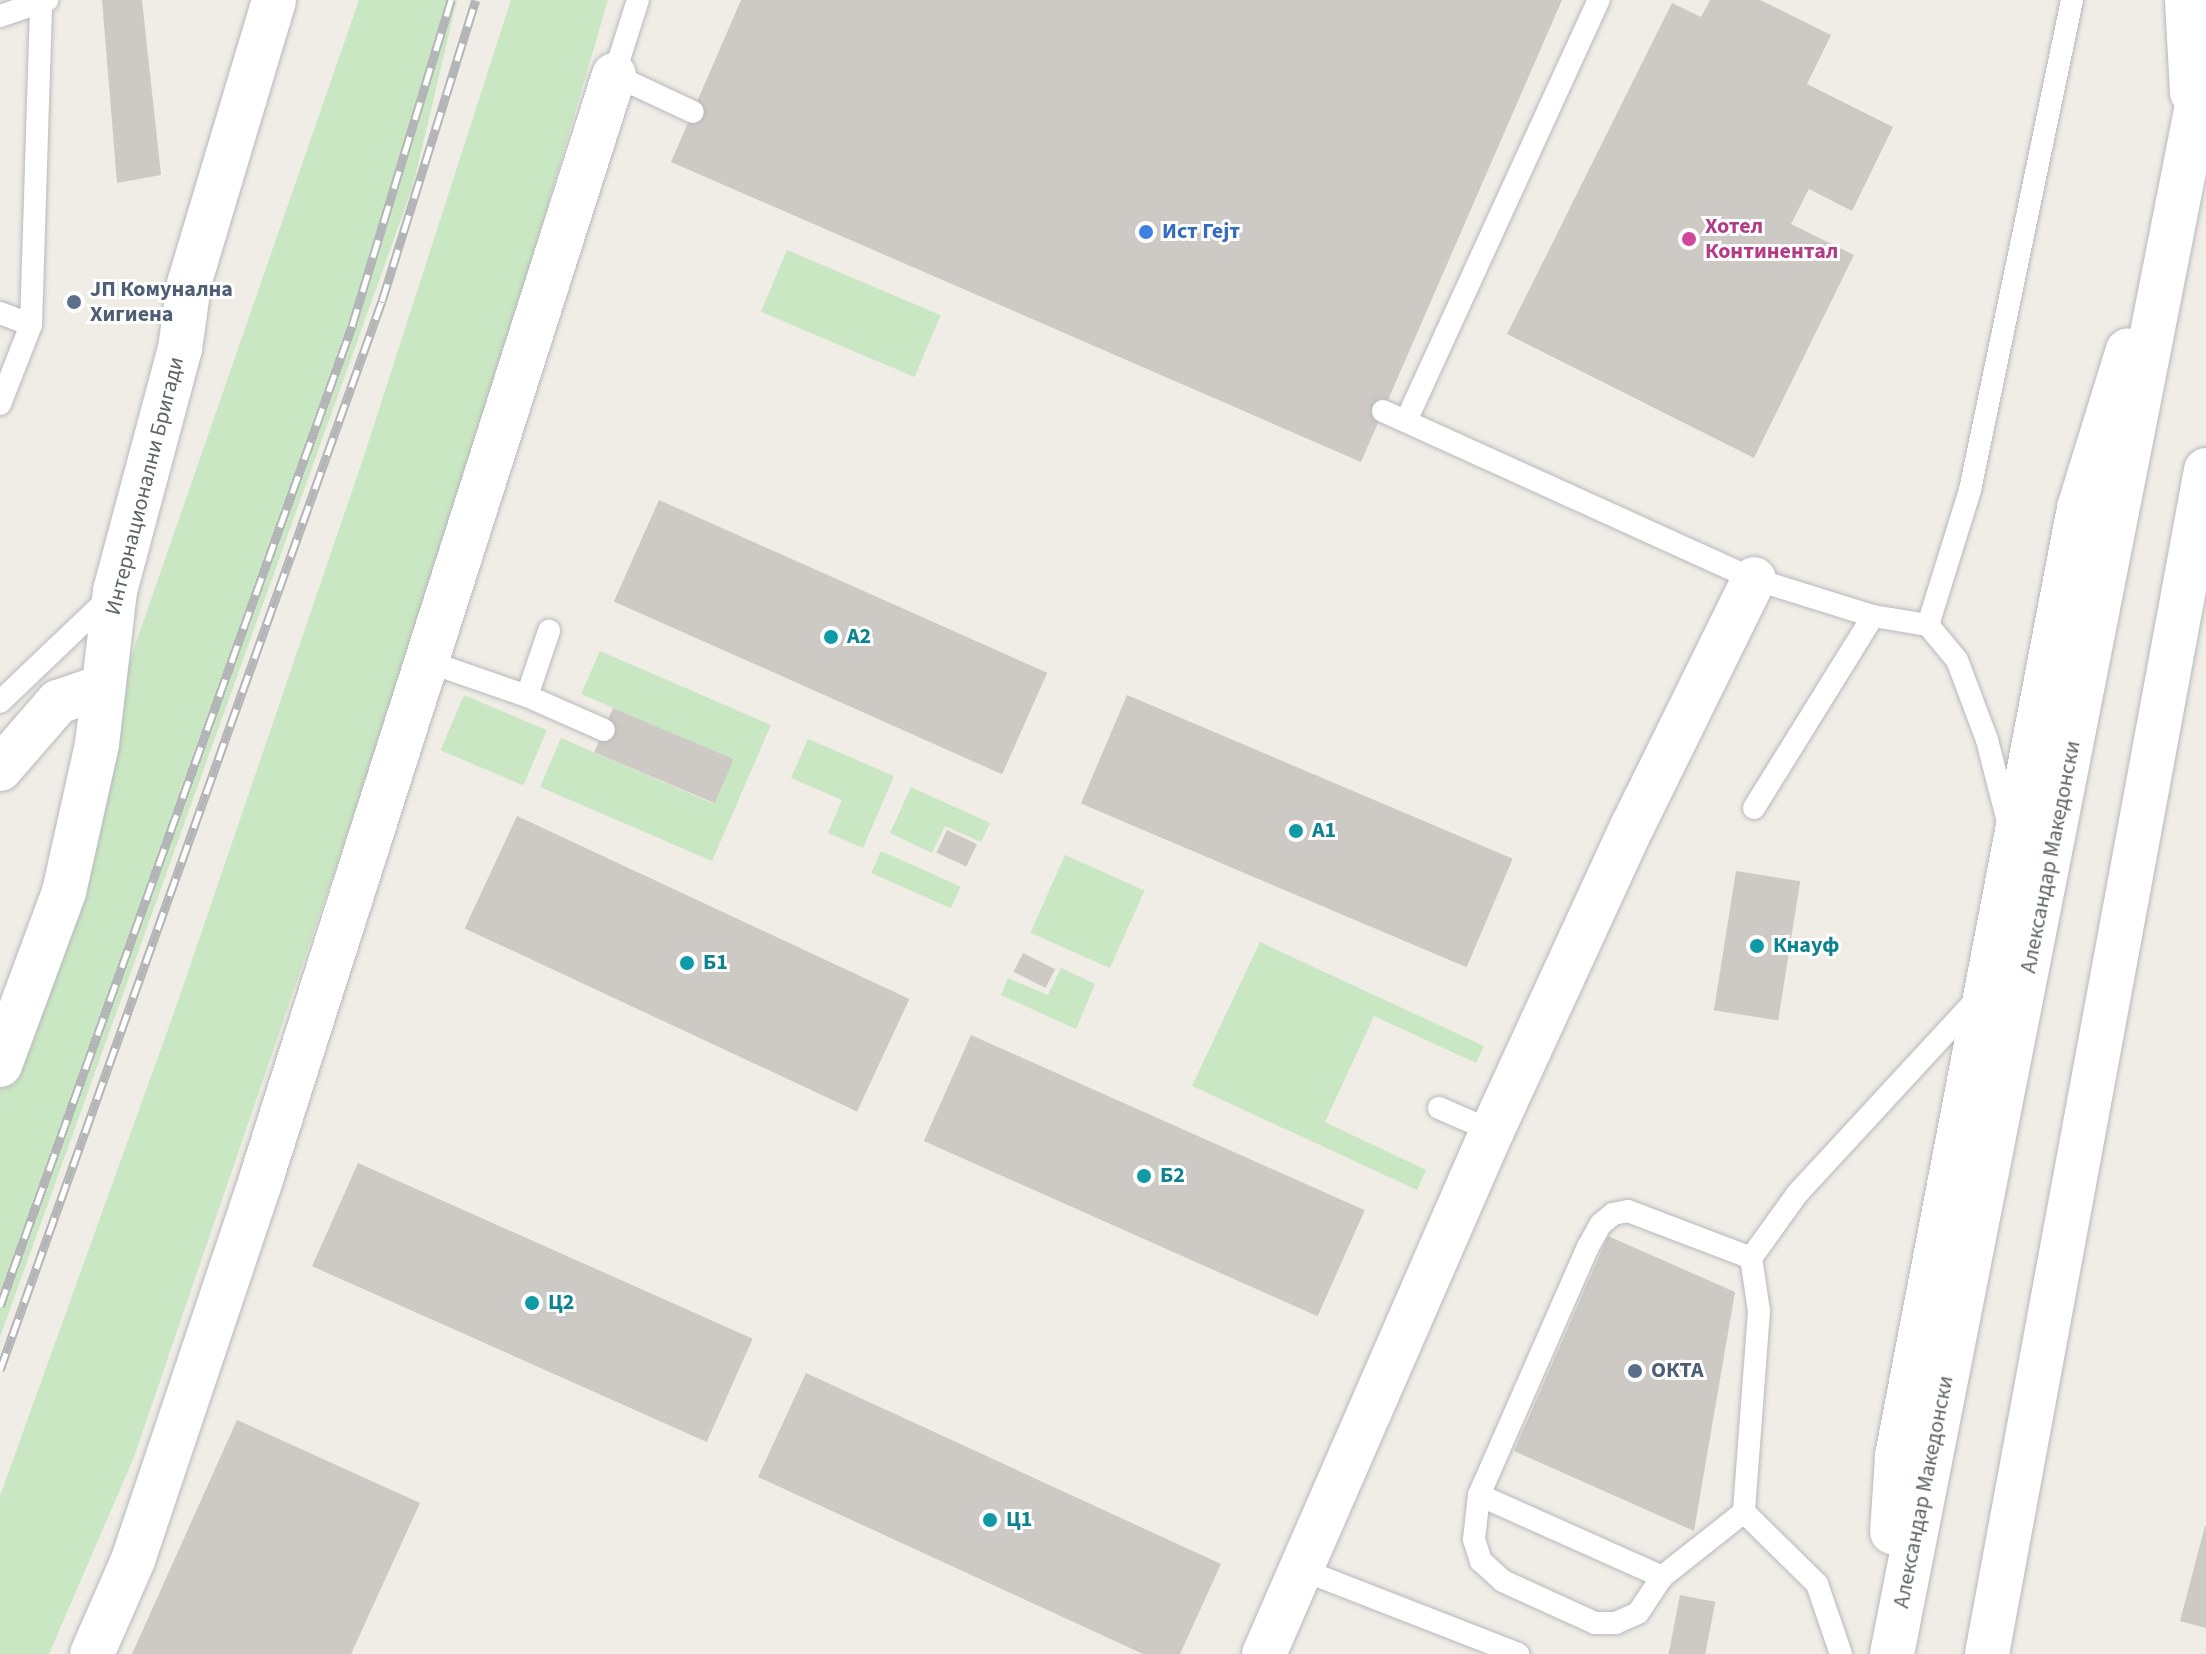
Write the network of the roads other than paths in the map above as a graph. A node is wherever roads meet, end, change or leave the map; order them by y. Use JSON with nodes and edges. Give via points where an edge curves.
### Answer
{"nodes":[{"id":1,"x":274,"y":0,"type":"edge"},
{"id":2,"x":638,"y":0,"type":"edge"},
{"id":3,"x":1599,"y":0,"type":"edge"},
{"id":4,"x":2187,"y":0,"type":"edge"},
{"id":5,"x":44,"y":2,"type":"edge"},
{"id":6,"x":2068,"y":2,"type":"edge"},
{"id":7,"x":0,"y":16,"type":"edge"},
{"id":8,"x":2206,"y":59,"type":"edge"},
{"id":9,"x":614,"y":75,"type":"junction"},
{"id":10,"x":2195,"y":110,"type":"junction"},
{"id":11,"x":693,"y":112,"type":"dead end"},
{"id":12,"x":2159,"y":294,"type":"junction"},
{"id":13,"x":0,"y":313,"type":"edge"},
{"id":14,"x":31,"y":325,"type":"junction"},
{"id":15,"x":0,"y":404,"type":"edge"},
{"id":16,"x":1383,"y":411,"type":"dead end"},
{"id":17,"x":1406,"y":421,"type":"junction"},
{"id":18,"x":2206,"y":470,"type":"edge"},
{"id":19,"x":1754,"y":579,"type":"junction"},
{"id":20,"x":115,"y":591,"type":"junction"},
{"id":21,"x":1873,"y":616,"type":"junction"},
{"id":22,"x":1928,"y":625,"type":"junction"},
{"id":23,"x":549,"y":631,"type":"dead end"},
{"id":24,"x":429,"y":662,"type":"junction"},
{"id":25,"x":102,"y":687,"type":"junction"},
{"id":26,"x":527,"y":696,"type":"junction"},
{"id":27,"x":0,"y":702,"type":"edge"},
{"id":28,"x":604,"y":730,"type":"dead end"},
{"id":29,"x":0,"y":769,"type":"edge"},
{"id":30,"x":1754,"y":808,"type":"dead end"},
{"id":31,"x":2014,"y":845,"type":"junction"},
{"id":32,"x":1984,"y":990,"type":"junction"},
{"id":33,"x":0,"y":1065,"type":"edge"},
{"id":34,"x":1439,"y":1108,"type":"dead end"},
{"id":35,"x":1492,"y":1131,"type":"junction"},
{"id":36,"x":1751,"y":1258,"type":"junction"},
{"id":37,"x":1479,"y":1495,"type":"junction"},
{"id":38,"x":1744,"y":1512,"type":"junction"},
{"id":39,"x":1303,"y":1570,"type":"junction"},
{"id":40,"x":1662,"y":1577,"type":"junction"},
{"id":41,"x":1901,"y":1605,"type":"junction"},
{"id":42,"x":92,"y":1654,"type":"edge"},
{"id":43,"x":1264,"y":1654,"type":"edge"},
{"id":44,"x":1518,"y":1654,"type":"edge"},
{"id":45,"x":1841,"y":1654,"type":"edge"},
{"id":46,"x":1892,"y":1654,"type":"edge"},
{"id":47,"x":1987,"y":1654,"type":"edge"}],
"edges":[{"from":1,"to":20,"type":"street","name":"Интернационални Бригади","via":[[189,284],[180,349]]},
{"from":2,"to":9,"type":"lane"},
{"from":3,"to":17,"type":"lane"},
{"from":4,"to":10,"type":"street","via":[[2187,67]]},
{"from":5,"to":7,"type":"lane"},
{"from":5,"to":14,"type":"lane"},
{"from":6,"to":22,"type":"lane","via":[[1970,490]]},
{"from":8,"to":10,"type":"street","name":"Александар Македонски"},
{"from":9,"to":11,"type":"lane"},
{"from":9,"to":24,"type":"street"},
{"from":10,"to":12,"type":"street","name":"Александар Македонски"},
{"from":12,"to":31,"type":"street","via":[[2130,347],[2079,508]]},
{"from":12,"to":41,"type":"street","name":"Александар Македонски"},
{"from":13,"to":14,"type":"lane"},
{"from":14,"to":15,"type":"lane"},
{"from":16,"to":17,"type":"lane"},
{"from":17,"to":19,"type":"lane"},
{"from":18,"to":47,"type":"street"},
{"from":19,"to":21,"type":"lane"},
{"from":19,"to":35,"type":"street"},
{"from":20,"to":25,"type":"street","name":"Интернационални Бригади"},
{"from":20,"to":27,"type":"lane"},
{"from":21,"to":22,"type":"lane"},
{"from":21,"to":30,"type":"lane"},
{"from":22,"to":31,"type":"lane","via":[[1957,660],[1995,765]]},
{"from":23,"to":26,"type":"lane"},
{"from":24,"to":26,"type":"lane"},
{"from":24,"to":42,"type":"street","via":[[192,1389],[133,1560]]},
{"from":25,"to":29,"type":"street","via":[[58,702]]},
{"from":25,"to":33,"type":"street","name":"Интернационални Бригади","via":[[94,757],[64,892]]},
{"from":26,"to":28,"type":"lane"},
{"from":31,"to":32,"type":"street"},
{"from":32,"to":36,"type":"lane","via":[[1797,1194]]},
{"from":32,"to":41,"type":"street","via":[[1897,1456],[1892,1538]]},
{"from":34,"to":35,"type":"lane"},
{"from":35,"to":39,"type":"street"},
{"from":36,"to":37,"type":"lane","via":[[1642,1214],[1613,1214],[1601,1224]]},
{"from":36,"to":38,"type":"lane","via":[[1759,1311]]},
{"from":37,"to":40,"type":"lane"},
{"from":37,"to":40,"type":"lane","via":[[1474,1539],[1481,1561],[1503,1581],[1595,1623],[1616,1623],[1638,1613]]},
{"from":38,"to":40,"type":"lane"},
{"from":38,"to":45,"type":"lane","via":[[1817,1584]]},
{"from":39,"to":43,"type":"street"},
{"from":39,"to":44,"type":"lane"},
{"from":41,"to":46,"type":"street","name":"Александар Македонски"}]}
